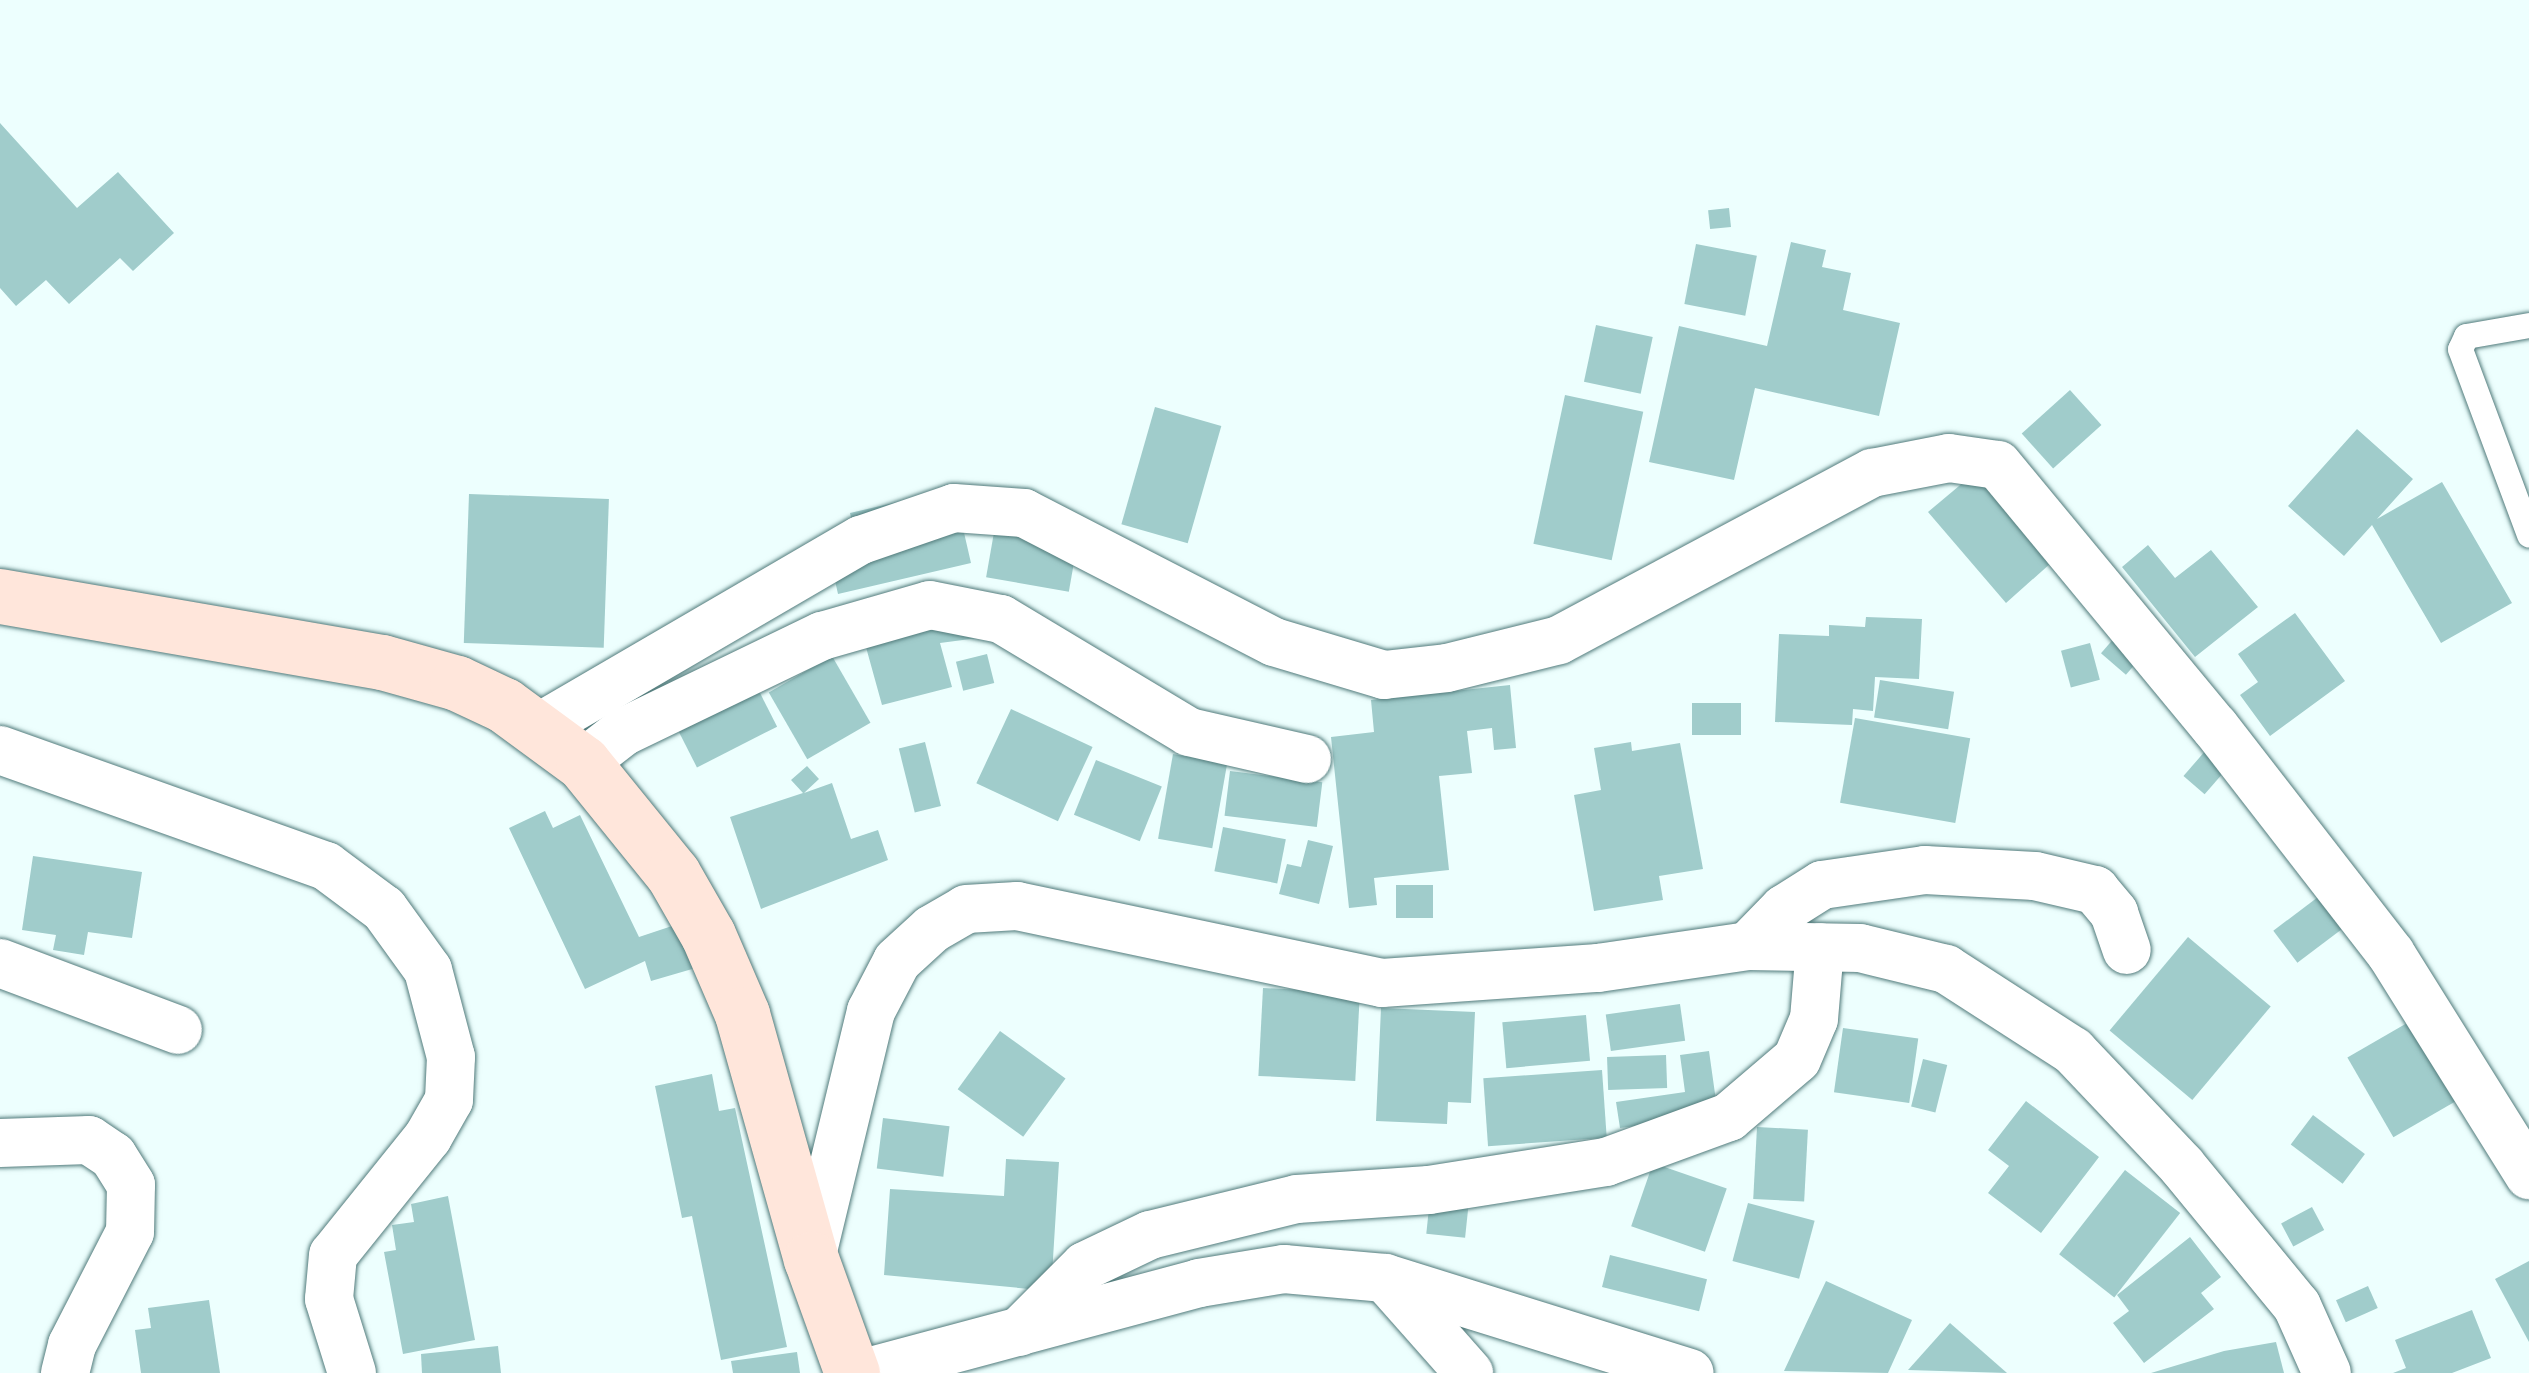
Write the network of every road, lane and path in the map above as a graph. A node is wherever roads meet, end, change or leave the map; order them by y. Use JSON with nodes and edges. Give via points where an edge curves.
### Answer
{"nodes":[{"id":1,"x":2529,"y":325,"type":"edge"},
{"id":2,"x":2529,"y":534,"type":"edge"},
{"id":3,"x":0,"y":596,"type":"edge"},
{"id":4,"x":536,"y":729,"type":"junction"},
{"id":5,"x":0,"y":750,"type":"edge"},
{"id":6,"x":1307,"y":759,"type":"dead end"},
{"id":7,"x":583,"y":763,"type":"junction"},
{"id":8,"x":1748,"y":946,"type":"junction"},
{"id":9,"x":1820,"y":947,"type":"junction"},
{"id":10,"x":2127,"y":950,"type":"dead end"},
{"id":11,"x":0,"y":962,"type":"edge"},
{"id":12,"x":178,"y":1030,"type":"dead end"},
{"id":13,"x":0,"y":1143,"type":"edge"},
{"id":14,"x":2529,"y":1175,"type":"edge"},
{"id":15,"x":811,"y":1259,"type":"junction"},
{"id":16,"x":1385,"y":1278,"type":"junction"},
{"id":17,"x":1019,"y":1332,"type":"junction"},
{"id":18,"x":66,"y":1373,"type":"edge"},
{"id":19,"x":352,"y":1373,"type":"edge"},
{"id":20,"x":852,"y":1373,"type":"edge"},
{"id":21,"x":864,"y":1373,"type":"edge"},
{"id":22,"x":1469,"y":1373,"type":"edge"},
{"id":23,"x":1690,"y":1373,"type":"edge"},
{"id":24,"x":2327,"y":1373,"type":"edge"}],
"edges":[{"from":1,"to":2,"type":"lane","via":[[2466,336],[2460,349]]},
{"from":3,"to":4,"type":"street","via":[[382,662],[458,683]]},
{"from":4,"to":7,"type":"street"},
{"from":4,"to":14,"type":"street","via":[[862,540],[954,508],[1024,513],[1274,642],[1384,675],[1448,668],[1559,640],[1872,473],[1949,458],[1998,465],[2215,726],[2391,954]]},
{"from":5,"to":19,"type":"street","via":[[326,866],[384,909],[428,970],[451,1057],[449,1100],[428,1137],[333,1255],[329,1298]]},
{"from":6,"to":7,"type":"street","via":[[1190,732],[1001,619],[930,605],[822,636],[623,732]]},
{"from":7,"to":15,"type":"street","via":[[673,874],[708,935],[742,1014]]},
{"from":8,"to":9,"type":"street"},
{"from":8,"to":10,"type":"street","via":[[1784,909],[1822,884],[1925,870],[2035,876],[2095,890],[2114,913]]},
{"from":8,"to":15,"type":"street","via":[[1598,968],[1382,983],[1017,906],[966,910],[897,961],[872,1011]]},
{"from":9,"to":17,"type":"street","via":[[1814,1019],[1797,1059],[1729,1117],[1606,1162],[1429,1190],[1297,1199],[1150,1235],[1085,1266]]},
{"from":9,"to":24,"type":"street","via":[[1920,958],[1978,986],[2073,1052],[2182,1166],[2297,1306]]},
{"from":11,"to":12,"type":"street"},
{"from":13,"to":18,"type":"street","via":[[89,1140],[113,1156],[131,1185],[130,1232],[72,1346]]},
{"from":15,"to":20,"type":"street"},
{"from":16,"to":17,"type":"street","via":[[1284,1269],[1238,1274]]},
{"from":16,"to":22,"type":"street"},
{"from":16,"to":23,"type":"street"},
{"from":17,"to":21,"type":"street"}]}
